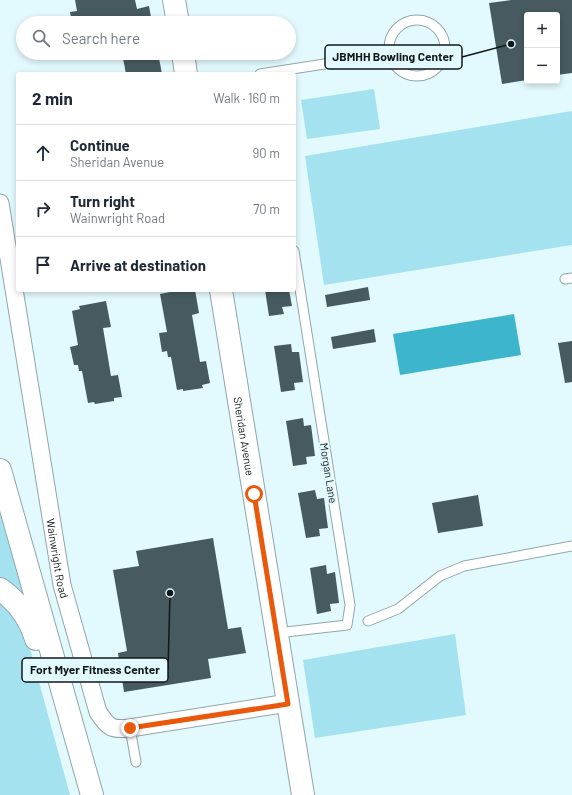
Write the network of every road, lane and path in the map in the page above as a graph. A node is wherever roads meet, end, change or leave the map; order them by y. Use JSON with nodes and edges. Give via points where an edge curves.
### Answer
{"nodes":[{"id":1,"x":174,"y":0,"type":"edge"},
{"id":2,"x":177,"y":16,"type":"edge"},
{"id":3,"x":389,"y":54,"type":"junction"},
{"id":4,"x":184,"y":60,"type":"edge"},
{"id":5,"x":186,"y":72,"type":"edge"},
{"id":6,"x":276,"y":72,"type":"edge"},
{"id":7,"x":0,"y":204,"type":"edge"},
{"id":8,"x":296,"y":264,"type":"edge"},
{"id":9,"x":221,"y":292,"type":"edge"},
{"id":10,"x":0,"y":470,"type":"edge"},
{"id":11,"x":572,"y":546,"type":"edge"},
{"id":12,"x":0,"y":589,"type":"edge"},
{"id":13,"x":368,"y":621,"type":"dead end"},
{"id":14,"x":277,"y":633,"type":"junction"},
{"id":15,"x":288,"y":704,"type":"junction"},
{"id":16,"x":130,"y":728,"type":"junction"},
{"id":17,"x":136,"y":762,"type":"dead end"},
{"id":18,"x":80,"y":795,"type":"edge"},
{"id":19,"x":92,"y":795,"type":"edge"},
{"id":20,"x":303,"y":795,"type":"edge"}],
"edges":[{"from":1,"to":2,"type":"main road"},
{"from":3,"to":3,"type":"lane","via":[[395,65],[404,73],[421,76],[437,68],[443,56],[444,43],[436,27],[428,22],[412,20],[402,24],[391,36]]},
{"from":3,"to":6,"type":"lane"},
{"from":4,"to":5,"type":"main road"},
{"from":7,"to":16,"type":"street","name":"Wainwright Road","via":[[62,585],[98,712],[106,724],[116,729]]},
{"from":8,"to":14,"type":"lane","name":"Morgan Lane","via":[[350,605],[347,625]]},
{"from":9,"to":14,"type":"main road","name":"Sheridan Avenue"},
{"from":10,"to":19,"type":"main road"},
{"from":11,"to":13,"type":"lane","via":[[464,566],[440,576],[398,609]]},
{"from":12,"to":18,"type":"main road","via":[[18,604],[31,624]]},
{"from":14,"to":15,"type":"main road","name":"Sheridan Avenue"},
{"from":15,"to":16,"type":"street","name":"Wainwright Road"},
{"from":15,"to":20,"type":"main road","name":"Sheridan Avenue"},
{"from":16,"to":17,"type":"lane"}]}
